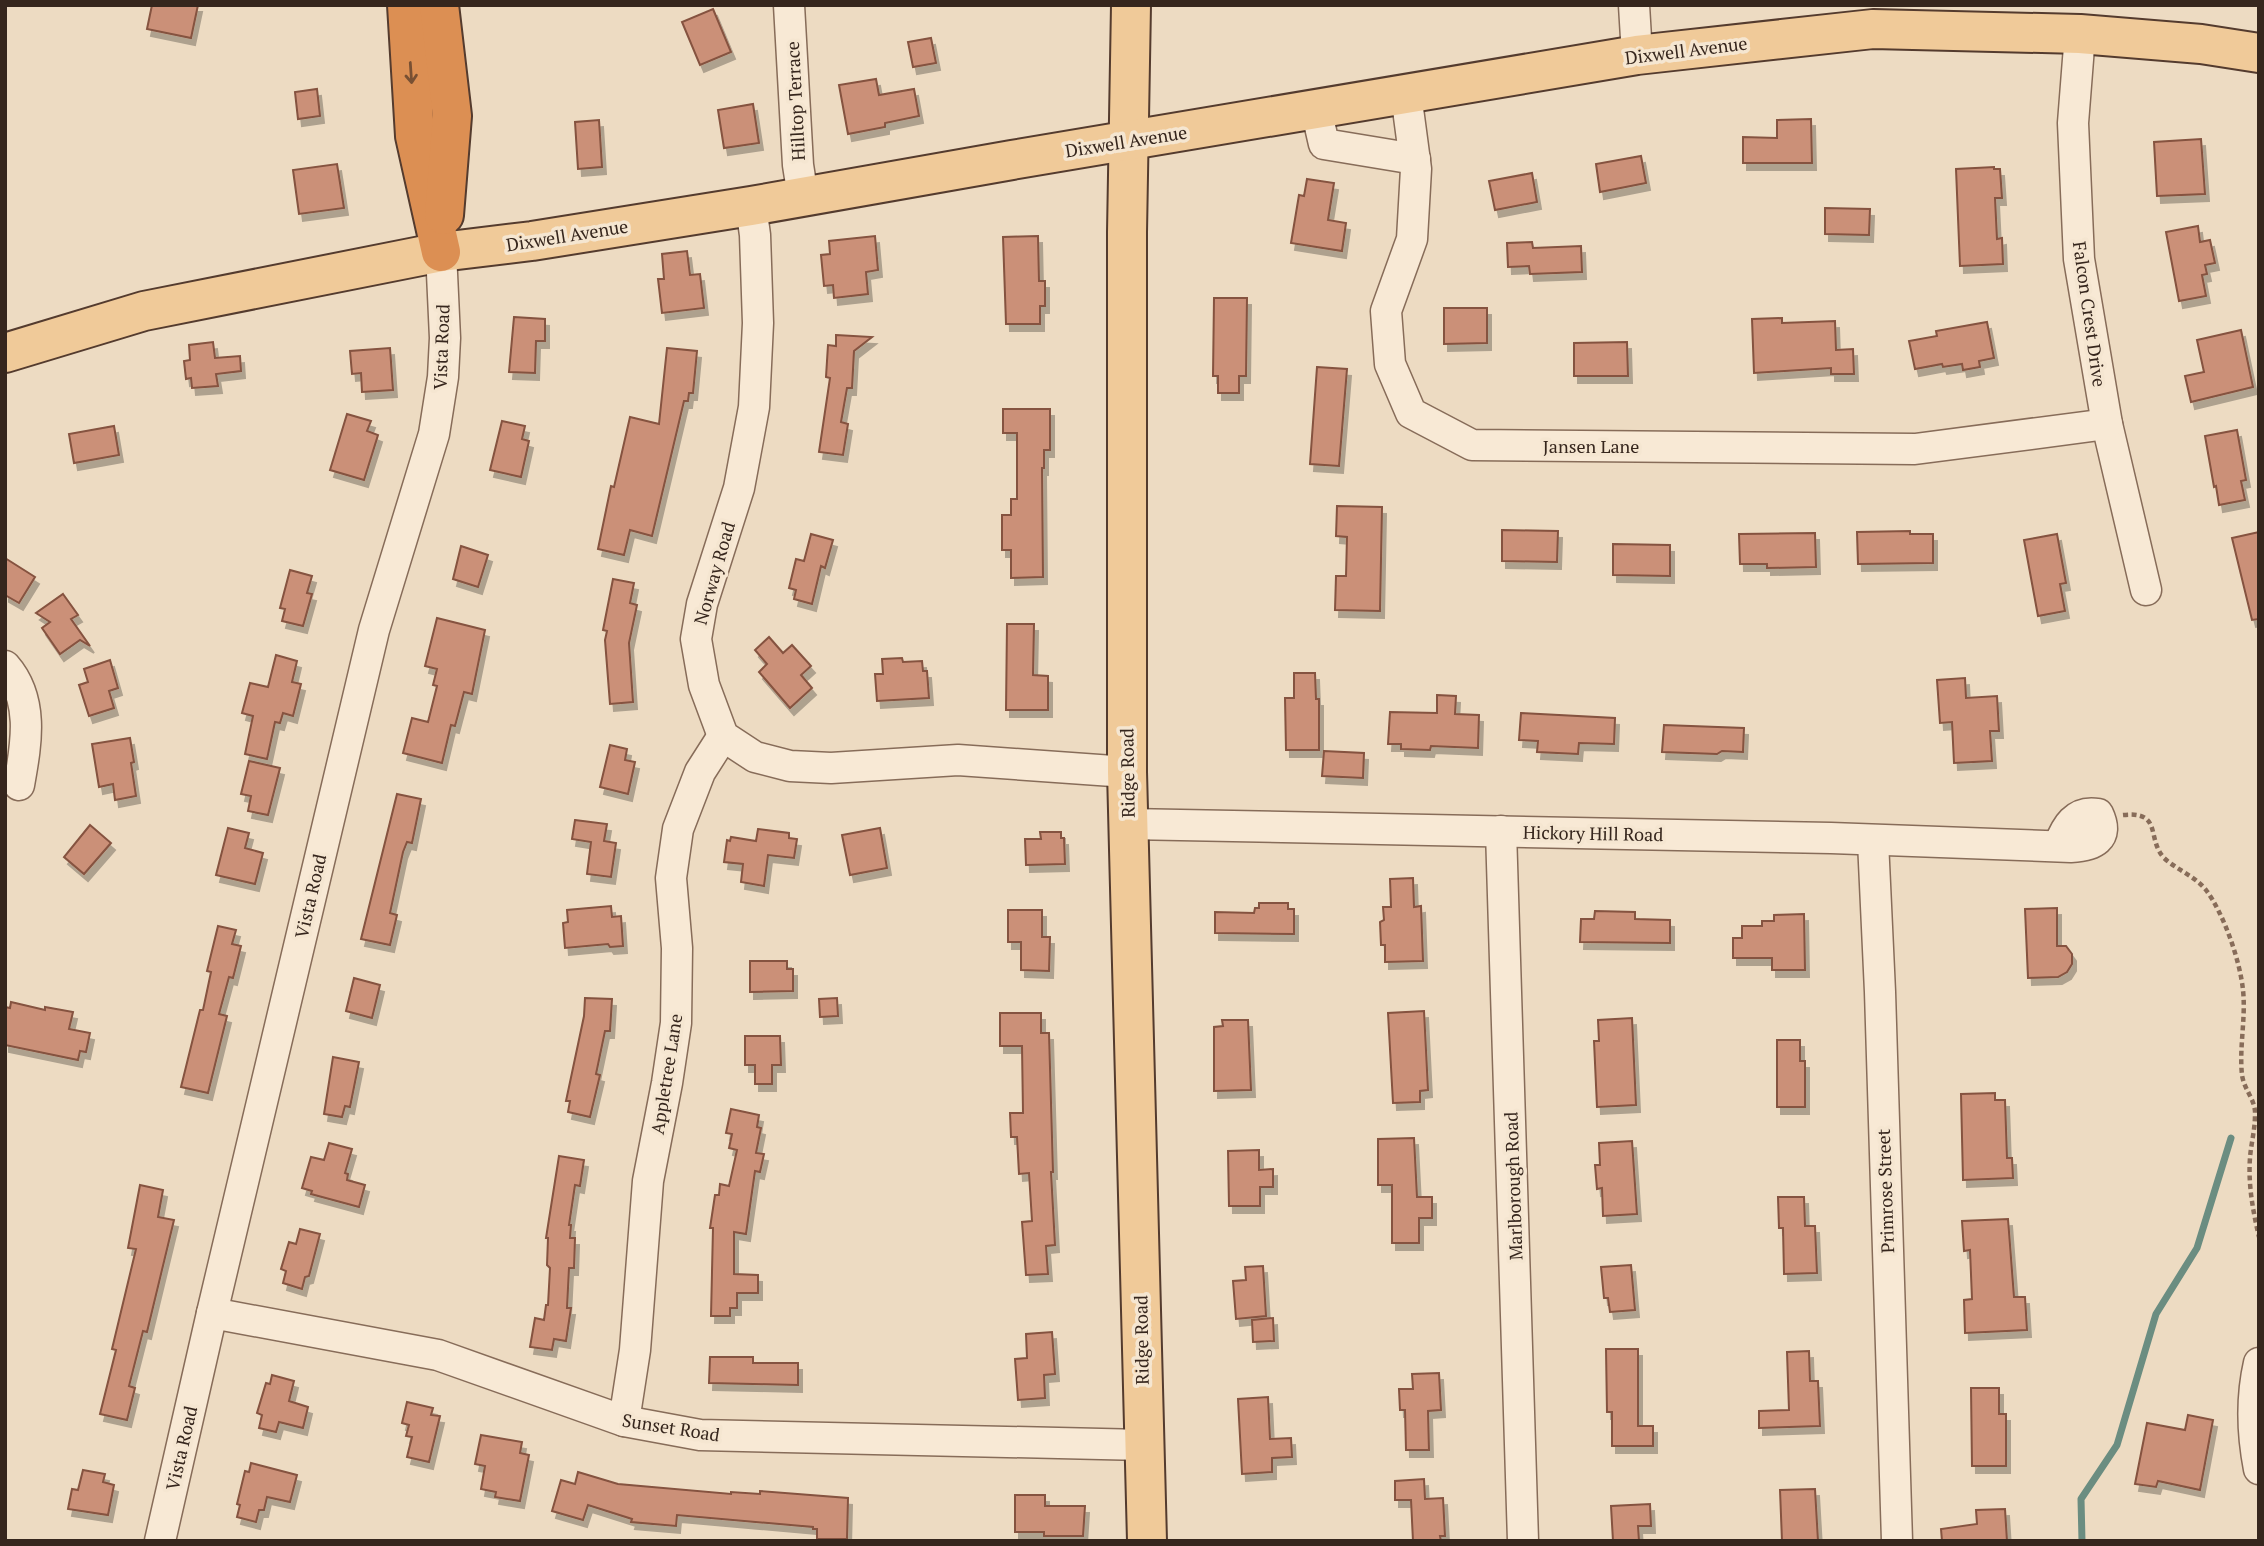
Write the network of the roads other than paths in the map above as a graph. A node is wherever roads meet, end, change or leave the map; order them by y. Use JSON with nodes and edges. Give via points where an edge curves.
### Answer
{"nodes":[{"id":1,"x":407,"y":5,"type":"edge"},
{"id":2,"x":439,"y":5,"type":"edge"},
{"id":3,"x":789,"y":5,"type":"edge"},
{"id":4,"x":1131,"y":5,"type":"edge"},
{"id":5,"x":1634,"y":5,"type":"edge"},
{"id":6,"x":1872,"y":17,"type":"edge"},
{"id":7,"x":2080,"y":34,"type":"junction"},
{"id":8,"x":2259,"y":53,"type":"edge"},
{"id":9,"x":1637,"y":55,"type":"junction"},
{"id":10,"x":1406,"y":94,"type":"junction"},
{"id":11,"x":1316,"y":109,"type":"junction"},
{"id":12,"x":1129,"y":140,"type":"junction"},
{"id":13,"x":1415,"y":159,"type":"junction"},
{"id":14,"x":803,"y":197,"type":"junction"},
{"id":15,"x":751,"y":206,"type":"junction"},
{"id":16,"x":441,"y":252,"type":"junction"},
{"id":17,"x":5,"y":353,"type":"edge"},
{"id":18,"x":2107,"y":424,"type":"junction"},
{"id":19,"x":2146,"y":590,"type":"dead end"},
{"id":20,"x":5,"y":666,"type":"edge"},
{"id":21,"x":723,"y":736,"type":"junction"},
{"id":22,"x":1127,"y":772,"type":"junction"},
{"id":23,"x":19,"y":785,"type":"dead end"},
{"id":24,"x":2102,"y":822,"type":"road end"},
{"id":25,"x":1128,"y":824,"type":"junction"},
{"id":26,"x":1501,"y":831,"type":"junction"},
{"id":27,"x":1873,"y":841,"type":"junction"},
{"id":28,"x":212,"y":1313,"type":"junction"},
{"id":29,"x":2259,"y":1363,"type":"edge"},
{"id":30,"x":624,"y":1421,"type":"junction"},
{"id":31,"x":1144,"y":1445,"type":"junction"},
{"id":32,"x":2259,"y":1469,"type":"edge"},
{"id":33,"x":160,"y":1541,"type":"edge"},
{"id":34,"x":1147,"y":1541,"type":"edge"},
{"id":35,"x":1523,"y":1541,"type":"edge"},
{"id":36,"x":1897,"y":1541,"type":"edge"}],
"edges":[{"from":1,"to":16,"type":"highway","one_way":true,"via":[[415,136]]},
{"from":2,"to":16,"type":"highway","via":[[453,116]]},
{"from":3,"to":14,"type":"street","name":"Hilltop Terrace"},
{"from":4,"to":12,"type":"main road","name":"Ridge Road"},
{"from":5,"to":9,"type":"street"},
{"from":6,"to":7,"type":"main road","name":"Dixwell Avenue"},
{"from":6,"to":9,"type":"main road","name":"Dixwell Avenue"},
{"from":7,"to":8,"type":"main road","name":"Dixwell Avenue"},
{"from":7,"to":18,"type":"street","name":"Falcon Crest Drive","via":[[2073,123],[2079,259]]},
{"from":9,"to":10,"type":"main road","name":"Dixwell Avenue"},
{"from":10,"to":11,"type":"main road","name":"Dixwell Avenue"},
{"from":10,"to":13,"type":"street","name":"Jansen Lane"},
{"from":11,"to":12,"type":"main road","name":"Dixwell Avenue"},
{"from":11,"to":13,"type":"street","via":[[1324,144]]},
{"from":12,"to":14,"type":"main road","name":"Dixwell Avenue"},
{"from":12,"to":22,"type":"main road","name":"Ridge Road"},
{"from":13,"to":18,"type":"street","name":"Jansen Lane","via":[[1412,239],[1386,311],[1390,364],[1411,413],[1472,445],[1915,449]]},
{"from":14,"to":15,"type":"main road","name":"Dixwell Avenue"},
{"from":15,"to":16,"type":"main road","name":"Dixwell Avenue"},
{"from":15,"to":21,"type":"street","name":"Norway Road","via":[[758,323],[754,407],[739,488],[702,604],[696,639],[704,685]]},
{"from":16,"to":17,"type":"main road","name":"Dixwell Avenue","via":[[144,311]]},
{"from":16,"to":28,"type":"street","name":"Vista Road","via":[[445,338],[434,434],[374,630]]},
{"from":18,"to":19,"type":"street","name":"Falcon Crest Drive"},
{"from":20,"to":23,"type":"street","via":[[26,709],[27,737]]},
{"from":21,"to":22,"type":"street","via":[[755,757],[790,766],[958,760]]},
{"from":21,"to":30,"type":"street","name":"Appletree Lane","via":[[700,772],[676,841],[671,878],[677,948],[676,1023],[648,1181],[635,1350]]},
{"from":22,"to":25,"type":"main road","name":"Ridge Road"},
{"from":24,"to":27,"type":"street","name":"Hickory Hill Road","via":[[2103,832],[2088,846]]},
{"from":25,"to":26,"type":"street","name":"Hickory Hill Road"},
{"from":25,"to":31,"type":"main road","name":"Ridge Road"},
{"from":26,"to":27,"type":"street","name":"Hickory Hill Road"},
{"from":26,"to":35,"type":"street","name":"Marlborough Road"},
{"from":27,"to":36,"type":"street","name":"Primrose Street"},
{"from":28,"to":30,"type":"street","name":"Sunset Road","via":[[438,1355]]},
{"from":28,"to":33,"type":"street","name":"Vista Road"},
{"from":29,"to":32,"type":"street","via":[[2253,1403]]},
{"from":30,"to":31,"type":"street","name":"Sunset Road","via":[[700,1435]]},
{"from":31,"to":34,"type":"main road","name":"Ridge Road"}]}
